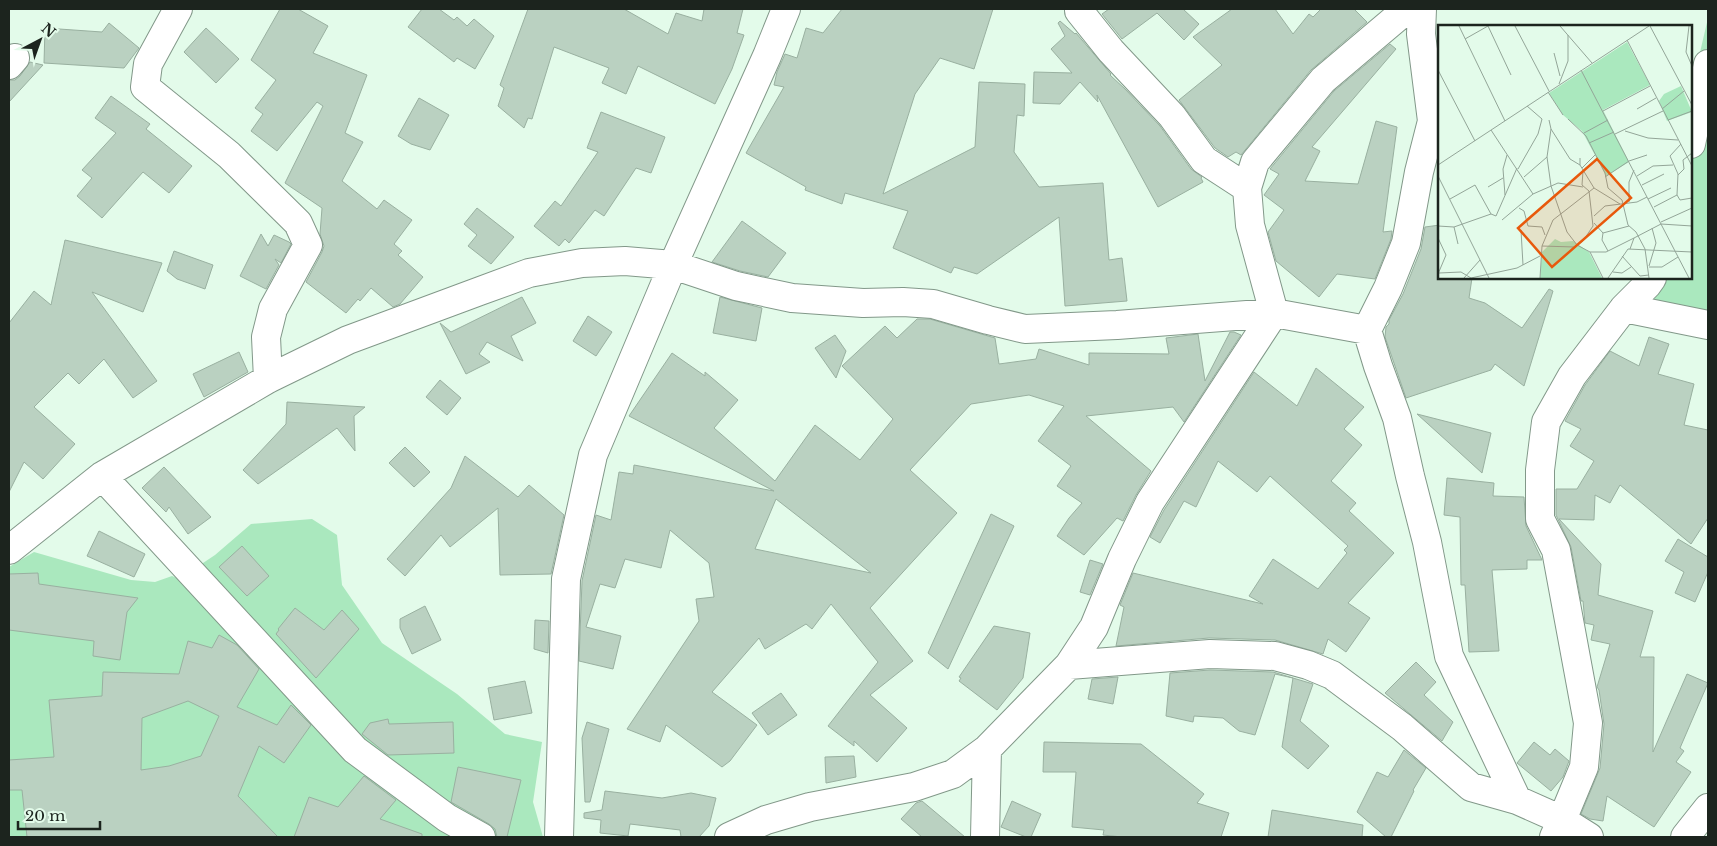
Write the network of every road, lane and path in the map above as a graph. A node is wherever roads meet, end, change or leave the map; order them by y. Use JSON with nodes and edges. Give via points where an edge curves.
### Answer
{"nodes":[{"id":1,"x":178,"y":9,"type":"edge"},
{"id":2,"x":786,"y":9,"type":"edge"},
{"id":3,"x":1079,"y":9,"type":"edge"},
{"id":4,"x":1407,"y":9,"type":"edge"},
{"id":5,"x":1422,"y":9,"type":"edge"},
{"id":6,"x":1708,"y":64,"type":"edge"},
{"id":7,"x":1692,"y":139,"type":"edge"},
{"id":8,"x":1247,"y":188,"type":"junction"},
{"id":9,"x":673,"y":266,"type":"junction"},
{"id":10,"x":1651,"y":279,"type":"edge"},
{"id":11,"x":1624,"y":308,"type":"junction"},
{"id":12,"x":1274,"y":313,"type":"junction"},
{"id":13,"x":1708,"y":325,"type":"edge"},
{"id":14,"x":1367,"y":330,"type":"junction"},
{"id":15,"x":268,"y":379,"type":"junction"},
{"id":16,"x":102,"y":476,"type":"junction"},
{"id":17,"x":9,"y":550,"type":"edge"},
{"id":18,"x":1069,"y":665,"type":"junction"},
{"id":19,"x":987,"y":750,"type":"junction"},
{"id":20,"x":1517,"y":800,"type":"junction"},
{"id":21,"x":1708,"y":808,"type":"edge"},
{"id":22,"x":1558,"y":829,"type":"edge"},
{"id":23,"x":481,"y":837,"type":"edge"},
{"id":24,"x":560,"y":837,"type":"edge"},
{"id":25,"x":729,"y":837,"type":"edge"},
{"id":26,"x":985,"y":837,"type":"edge"},
{"id":27,"x":1589,"y":837,"type":"edge"},
{"id":28,"x":1685,"y":837,"type":"edge"}],
"edges":[{"from":1,"to":15,"type":"street","via":[[148,64],[145,87],[236,162],[298,223],[308,245],[274,309],[266,337]]},
{"from":2,"to":9,"type":"street"},
{"from":3,"to":8,"type":"street","via":[[1111,51],[1172,116],[1204,160]]},
{"from":4,"to":8,"type":"street","via":[[1323,80],[1255,162]]},
{"from":5,"to":14,"type":"street","via":[[1421,34],[1432,121],[1406,243]]},
{"from":6,"to":7,"type":"street"},
{"from":8,"to":12,"type":"street","via":[[1250,225]]},
{"from":9,"to":12,"type":"street","via":[[736,286],[792,298],[933,304],[1025,329]]},
{"from":9,"to":15,"type":"street","via":[[625,261],[582,263],[529,273],[348,340]]},
{"from":9,"to":24,"type":"street","via":[[592,455],[566,579]]},
{"from":10,"to":11,"type":"street"},
{"from":11,"to":13,"type":"street"},
{"from":11,"to":22,"type":"street","via":[[1572,376],[1546,422],[1540,470],[1540,519],[1556,550],[1588,723],[1584,767]]},
{"from":12,"to":14,"type":"street"},
{"from":12,"to":18,"type":"street","via":[[1150,502],[1094,627]]},
{"from":14,"to":20,"type":"street","via":[[1397,418],[1427,542],[1449,656]]},
{"from":15,"to":16,"type":"street"},
{"from":16,"to":17,"type":"street"},
{"from":16,"to":23,"type":"street","via":[[355,750],[447,818]]},
{"from":18,"to":19,"type":"street"},
{"from":18,"to":20,"type":"street","via":[[1210,654],[1275,656],[1308,665],[1332,676],[1402,727],[1472,787]]},
{"from":19,"to":25,"type":"street","via":[[953,774],[914,787],[810,807],[766,820]]},
{"from":19,"to":26,"type":"street"},
{"from":20,"to":22,"type":"street"},
{"from":21,"to":28,"type":"street"},
{"from":22,"to":27,"type":"street"}]}
